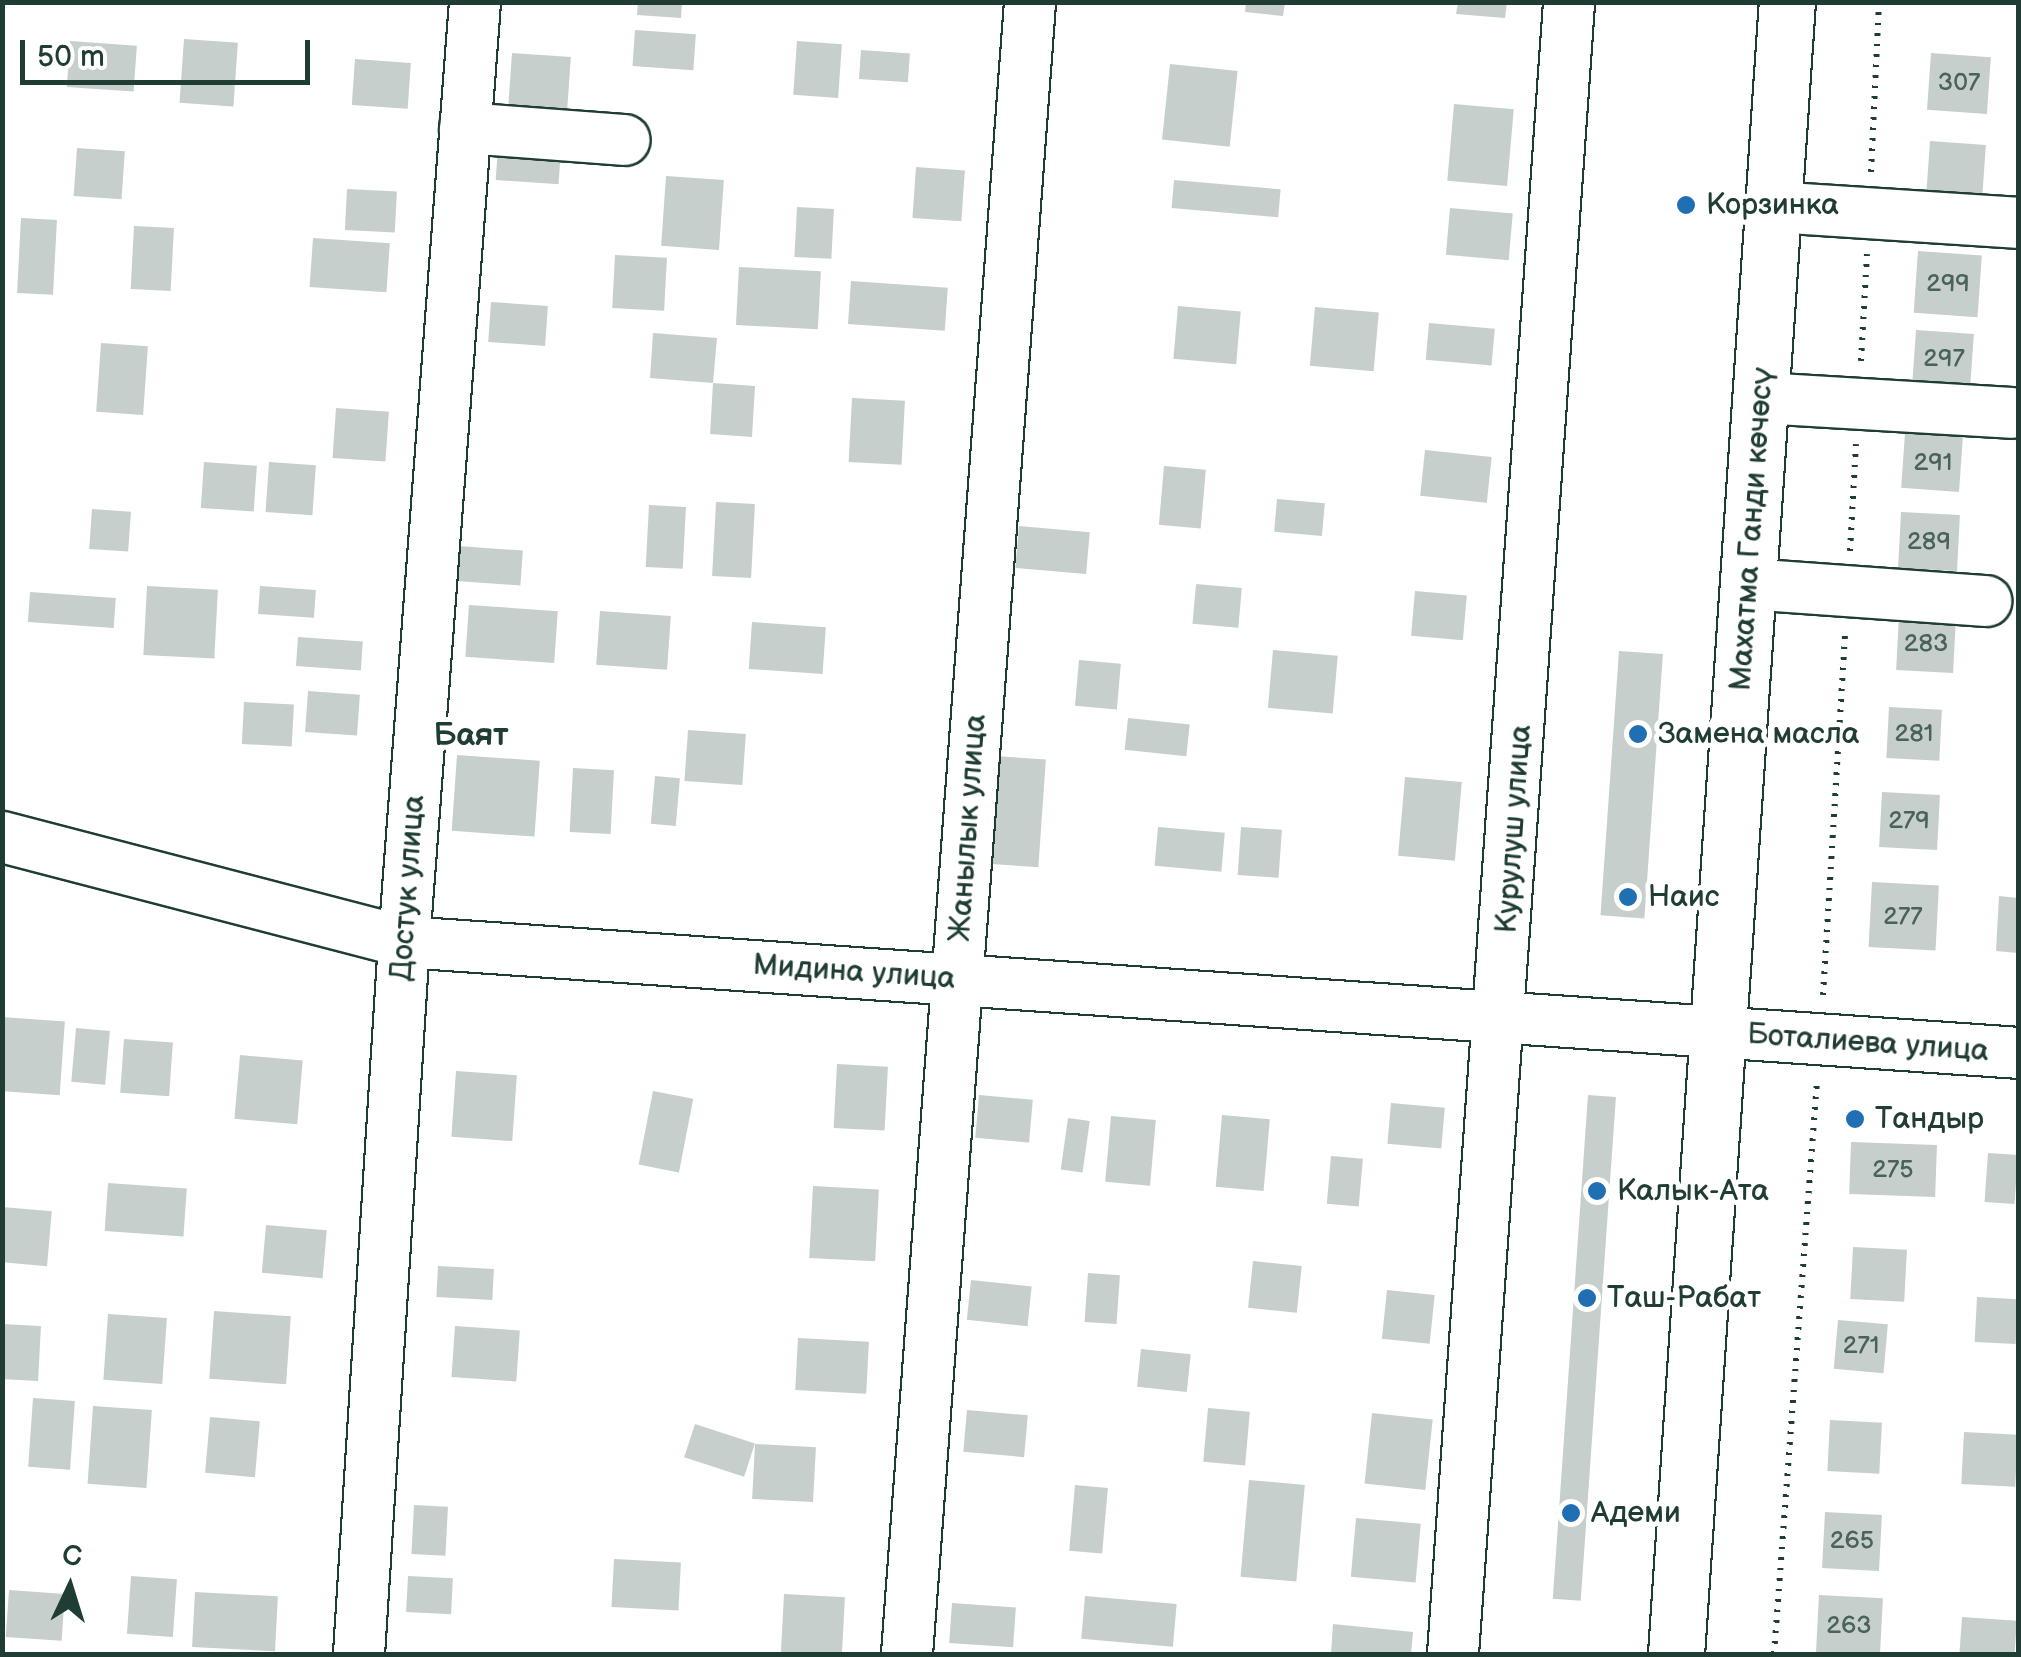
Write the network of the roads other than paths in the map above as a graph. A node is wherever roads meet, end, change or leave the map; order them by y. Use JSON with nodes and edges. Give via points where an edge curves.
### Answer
{"nodes":[{"id":1,"x":474,"y":2,"type":"edge"},
{"id":2,"x":1030,"y":2,"type":"edge"},
{"id":3,"x":1570,"y":2,"type":"edge"},
{"id":4,"x":1787,"y":2,"type":"edge"},
{"id":5,"x":465,"y":128,"type":"junction"},
{"id":6,"x":625,"y":140,"type":"dead end"},
{"id":7,"x":1774,"y":207,"type":"junction"},
{"id":8,"x":2018,"y":223,"type":"edge"},
{"id":9,"x":1760,"y":398,"type":"junction"},
{"id":10,"x":2012,"y":413,"type":"dead end"},
{"id":11,"x":1748,"y":584,"type":"junction"},
{"id":12,"x":1986,"y":601,"type":"dead end"},
{"id":13,"x":2,"y":837,"type":"edge"},
{"id":14,"x":404,"y":942,"type":"junction"},
{"id":15,"x":956,"y":979,"type":"junction"},
{"id":16,"x":1501,"y":1016,"type":"junction"},
{"id":17,"x":1717,"y":1032,"type":"junction"},
{"id":18,"x":2018,"y":1053,"type":"edge"},
{"id":19,"x":359,"y":1654,"type":"edge"},
{"id":20,"x":906,"y":1654,"type":"edge"},
{"id":21,"x":1453,"y":1654,"type":"edge"},
{"id":22,"x":1676,"y":1654,"type":"edge"}],
"edges":[{"from":1,"to":5,"type":"street","name":"Достук улица"},
{"from":2,"to":15,"type":"street","name":"Жанылык улица"},
{"from":3,"to":16,"type":"street","name":"Курулуш улица"},
{"from":4,"to":7,"type":"main road","name":"Махатма Ганди көчөсү"},
{"from":5,"to":6,"type":"street"},
{"from":5,"to":14,"type":"street","name":"Достук улица"},
{"from":7,"to":8,"type":"street"},
{"from":7,"to":9,"type":"main road","name":"Махатма Ганди көчөсү"},
{"from":9,"to":10,"type":"street"},
{"from":9,"to":11,"type":"main road","name":"Махатма Ганди көчөсү"},
{"from":11,"to":12,"type":"street"},
{"from":11,"to":17,"type":"main road","name":"Махатма Ганди көчөсү"},
{"from":13,"to":14,"type":"street","name":"Мидина улица"},
{"from":14,"to":15,"type":"street","name":"Мидина улица"},
{"from":14,"to":19,"type":"street","name":"Достук улица"},
{"from":15,"to":16,"type":"street","name":"Мидина улица"},
{"from":15,"to":20,"type":"street","name":"Жанылык улица"},
{"from":16,"to":17,"type":"street","name":"Мидина улица"},
{"from":16,"to":21,"type":"street","name":"Курулуш улица"},
{"from":17,"to":18,"type":"street","name":"Боталиева улица"},
{"from":17,"to":22,"type":"main road","name":"Махатма Ганди көчөсү"}]}
